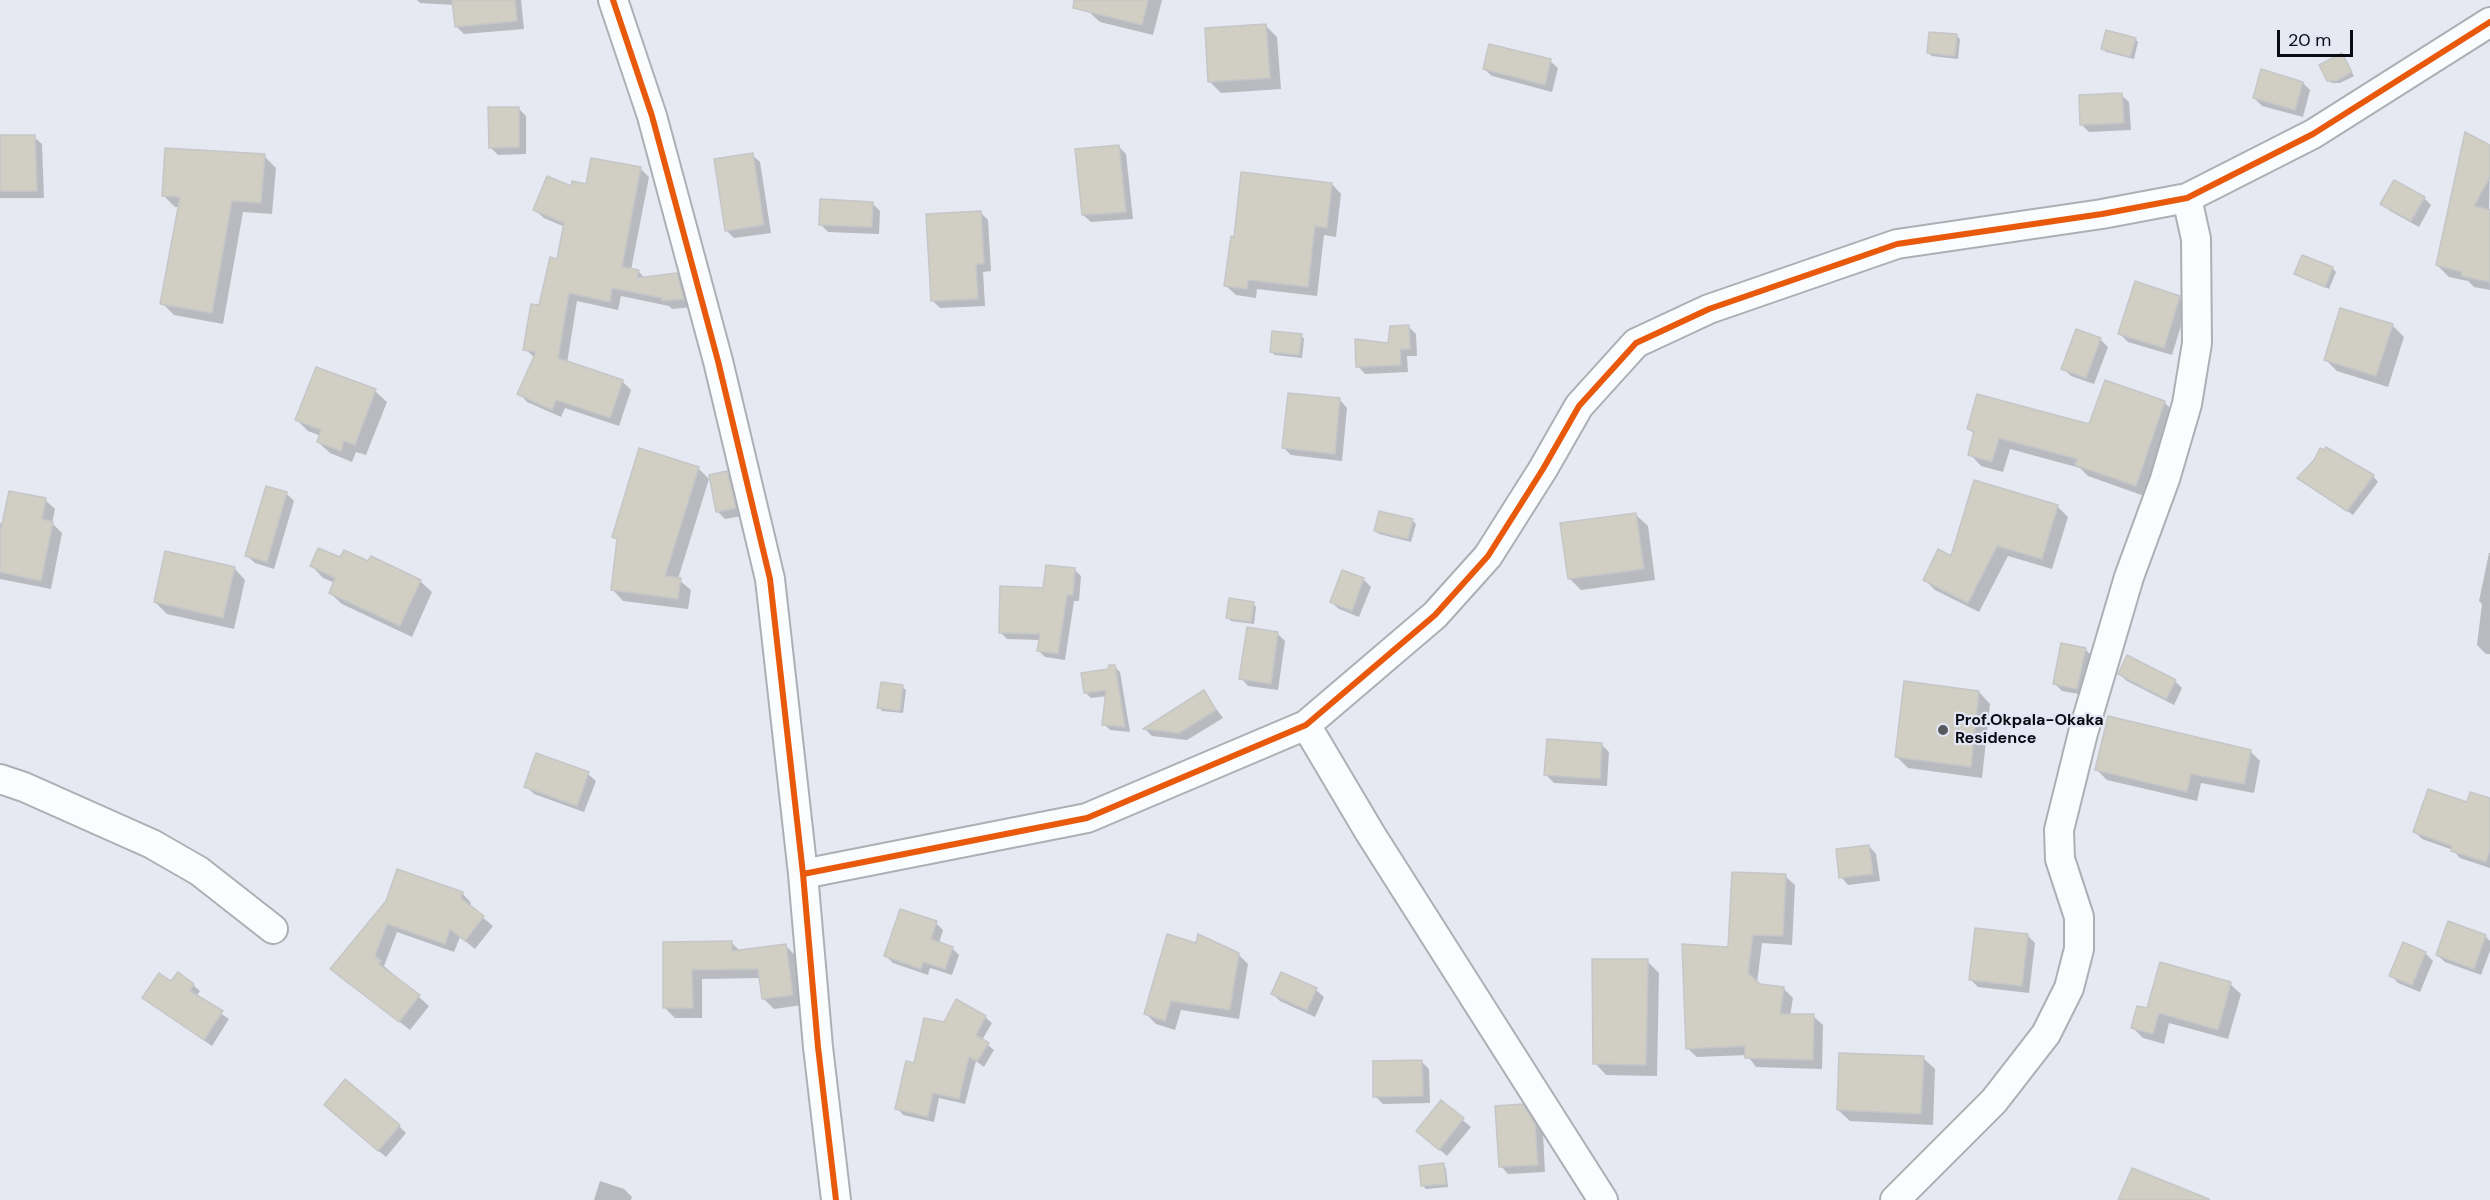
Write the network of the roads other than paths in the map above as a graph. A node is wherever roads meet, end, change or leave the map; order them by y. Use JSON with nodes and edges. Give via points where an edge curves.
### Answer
{"nodes":[{"id":1,"x":613,"y":0,"type":"edge"},
{"id":2,"x":2490,"y":22,"type":"edge"},
{"id":3,"x":2187,"y":198,"type":"junction"},
{"id":4,"x":1306,"y":725,"type":"junction"},
{"id":5,"x":0,"y":780,"type":"edge"},
{"id":6,"x":803,"y":874,"type":"junction"},
{"id":7,"x":273,"y":929,"type":"dead end"},
{"id":8,"x":836,"y":1200,"type":"edge"},
{"id":9,"x":1603,"y":1200,"type":"edge"},
{"id":10,"x":1895,"y":1200,"type":"edge"}],
"edges":[{"from":1,"to":6,"type":"street","via":[[652,116],[721,373],[770,579]]},
{"from":2,"to":3,"type":"street","via":[[2313,134]]},
{"from":3,"to":4,"type":"street","via":[[1897,244],[1709,309],[1636,343],[1579,406],[1488,556],[1435,615]]},
{"from":3,"to":10,"type":"street","via":[[2196,239],[2197,343],[2187,404],[2129,577],[2059,830],[2060,859],[2079,917],[2079,950],[2069,988],[2046,1034],[1994,1101]]},
{"from":4,"to":6,"type":"street","via":[[1088,818]]},
{"from":4,"to":9,"type":"street"},
{"from":5,"to":7,"type":"street","via":[[34,791],[152,844],[199,870]]},
{"from":6,"to":8,"type":"street"}]}
